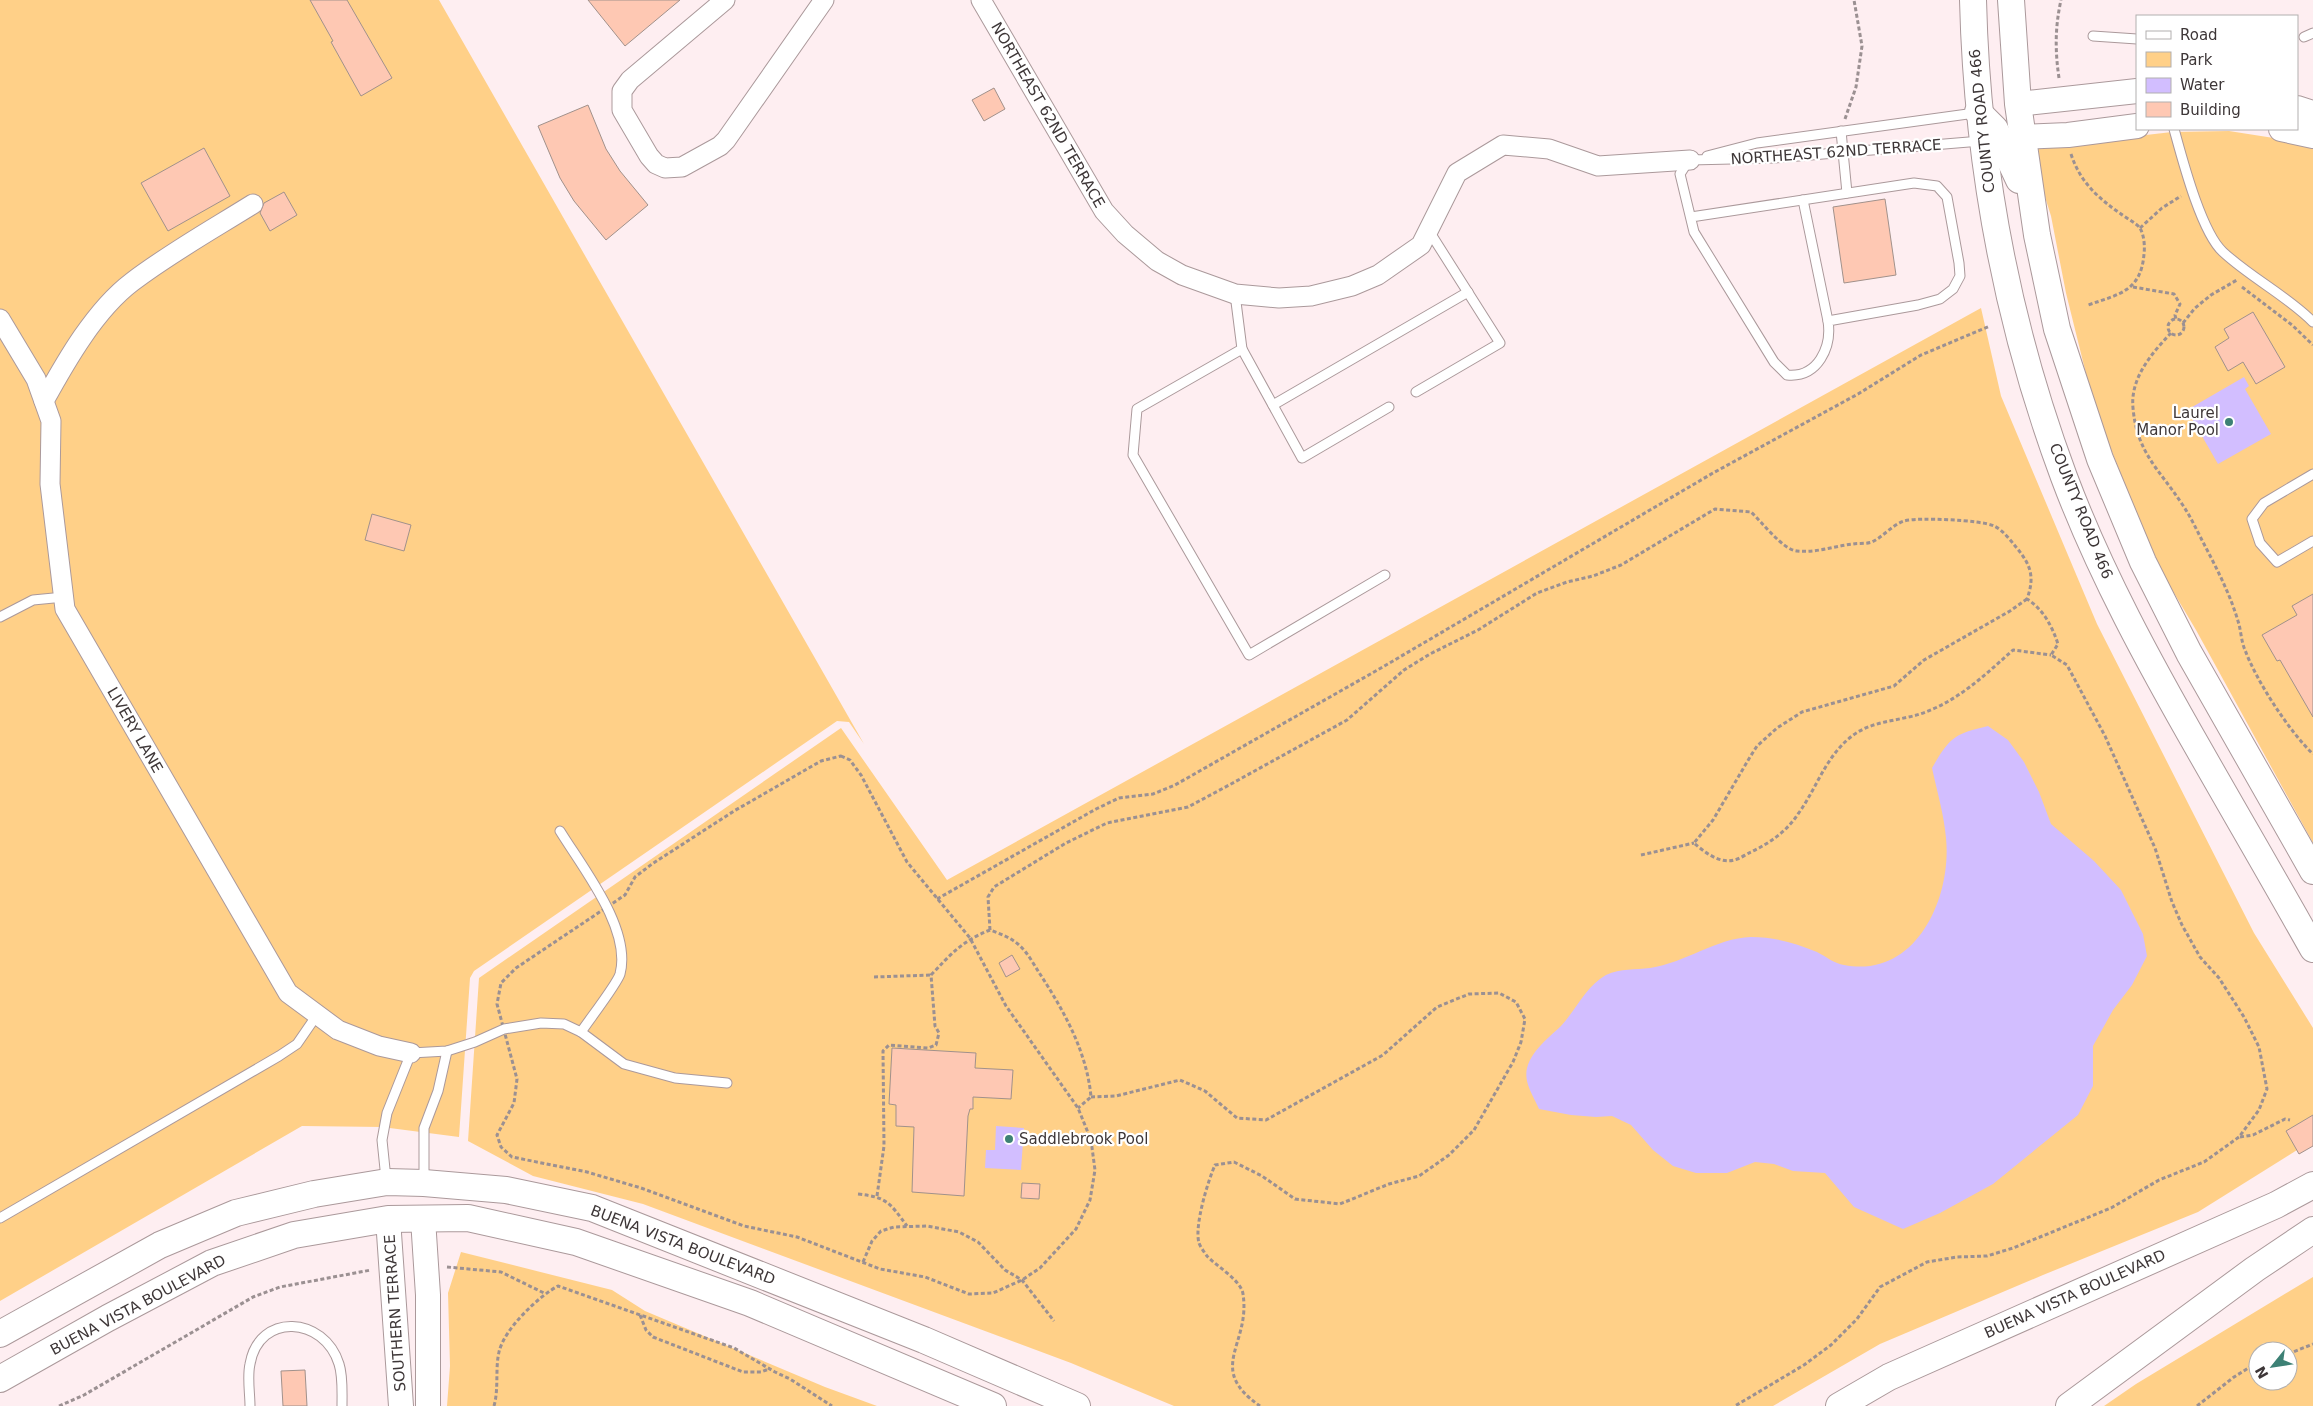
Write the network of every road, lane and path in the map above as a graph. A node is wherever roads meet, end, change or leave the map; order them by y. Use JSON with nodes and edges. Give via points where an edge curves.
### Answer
{"nodes":[{"id":1,"x":725,"y":0,"type":"edge"},
{"id":2,"x":824,"y":0,"type":"edge"},
{"id":3,"x":981,"y":0,"type":"edge"},
{"id":4,"x":1854,"y":0,"type":"edge"},
{"id":5,"x":1973,"y":0,"type":"edge"},
{"id":6,"x":2011,"y":0,"type":"edge"},
{"id":7,"x":2061,"y":0,"type":"edge"},
{"id":8,"x":2313,"y":33,"type":"edge"},
{"id":9,"x":2093,"y":36,"type":"dead end"},
{"id":10,"x":1974,"y":37,"type":"junction"},
{"id":11,"x":2304,"y":37,"type":"dead end"},
{"id":12,"x":2136,"y":40,"type":"edge"},
{"id":13,"x":2136,"y":91,"type":"edge"},
{"id":14,"x":2062,"y":98,"type":"junction"},
{"id":15,"x":2018,"y":104,"type":"junction"},
{"id":16,"x":2298,"y":108,"type":"edge"},
{"id":17,"x":1978,"y":112,"type":"junction"},
{"id":18,"x":2313,"y":113,"type":"edge"},
{"id":19,"x":2136,"y":126,"type":"edge"},
{"id":20,"x":2174,"y":130,"type":"edge"},
{"id":21,"x":2285,"y":130,"type":"edge"},
{"id":22,"x":1841,"y":131,"type":"junction"},
{"id":23,"x":2068,"y":135,"type":"junction"},
{"id":24,"x":2313,"y":136,"type":"edge"},
{"id":25,"x":2022,"y":137,"type":"junction"},
{"id":26,"x":1982,"y":141,"type":"junction"},
{"id":27,"x":1843,"y":152,"type":"junction"},
{"id":28,"x":1690,"y":160,"type":"junction"},
{"id":29,"x":2192,"y":190,"type":"junction"},
{"id":30,"x":1847,"y":193,"type":"junction"},
{"id":31,"x":1803,"y":200,"type":"junction"},
{"id":32,"x":253,"y":204,"type":"dead end"},
{"id":33,"x":1690,"y":217,"type":"junction"},
{"id":34,"x":2140,"y":228,"type":"junction"},
{"id":35,"x":1429,"y":231,"type":"junction"},
{"id":36,"x":2037,"y":235,"type":"junction"},
{"id":37,"x":2246,"y":268,"type":"junction"},
{"id":38,"x":2236,"y":282,"type":"junction"},
{"id":39,"x":2133,"y":287,"type":"junction"},
{"id":40,"x":1468,"y":292,"type":"junction"},
{"id":41,"x":1235,"y":294,"type":"junction"},
{"id":42,"x":2088,"y":305,"type":"dead end"},
{"id":43,"x":0,"y":319,"type":"edge"},
{"id":44,"x":2176,"y":319,"type":"junction"},
{"id":45,"x":1828,"y":321,"type":"junction"},
{"id":46,"x":2313,"y":322,"type":"edge"},
{"id":47,"x":2183,"y":323,"type":"junction"},
{"id":48,"x":1990,"y":326,"type":"dead end"},
{"id":49,"x":2171,"y":333,"type":"junction"},
{"id":50,"x":2313,"y":345,"type":"edge"},
{"id":51,"x":1242,"y":348,"type":"junction"},
{"id":52,"x":1416,"y":392,"type":"dead end"},
{"id":53,"x":44,"y":401,"type":"junction"},
{"id":54,"x":1273,"y":405,"type":"junction"},
{"id":55,"x":1389,"y":407,"type":"dead end"},
{"id":56,"x":2313,"y":474,"type":"edge"},
{"id":57,"x":2313,"y":541,"type":"edge"},
{"id":58,"x":1385,"y":575,"type":"dead end"},
{"id":59,"x":64,"y":597,"type":"junction"},
{"id":60,"x":2027,"y":598,"type":"junction"},
{"id":61,"x":0,"y":618,"type":"edge"},
{"id":62,"x":2051,"y":655,"type":"junction"},
{"id":63,"x":2313,"y":754,"type":"edge"},
{"id":64,"x":560,"y":831,"type":"dead end"},
{"id":65,"x":1694,"y":843,"type":"junction"},
{"id":66,"x":1642,"y":855,"type":"dead end"},
{"id":67,"x":2313,"y":871,"type":"edge"},
{"id":68,"x":937,"y":899,"type":"junction"},
{"id":69,"x":608,"y":908,"type":"junction"},
{"id":70,"x":990,"y":930,"type":"junction"},
{"id":71,"x":970,"y":938,"type":"junction"},
{"id":72,"x":2313,"y":949,"type":"edge"},
{"id":73,"x":931,"y":975,"type":"junction"},
{"id":74,"x":874,"y":977,"type":"dead end"},
{"id":75,"x":317,"y":1014,"type":"junction"},
{"id":76,"x":504,"y":1029,"type":"junction"},
{"id":77,"x":581,"y":1032,"type":"junction"},
{"id":78,"x":447,"y":1051,"type":"junction"},
{"id":79,"x":411,"y":1053,"type":"junction"},
{"id":80,"x":727,"y":1083,"type":"dead end"},
{"id":81,"x":1091,"y":1097,"type":"junction"},
{"id":82,"x":1078,"y":1108,"type":"junction"},
{"id":83,"x":2290,"y":1120,"type":"dead end"},
{"id":84,"x":2239,"y":1137,"type":"junction"},
{"id":85,"x":387,"y":1182,"type":"junction"},
{"id":86,"x":424,"y":1183,"type":"junction"},
{"id":87,"x":2313,"y":1185,"type":"edge"},
{"id":88,"x":858,"y":1194,"type":"dead end"},
{"id":89,"x":877,"y":1196,"type":"junction"},
{"id":90,"x":0,"y":1218,"type":"edge"},
{"id":91,"x":388,"y":1219,"type":"junction"},
{"id":92,"x":423,"y":1219,"type":"junction"},
{"id":93,"x":907,"y":1227,"type":"junction"},
{"id":94,"x":2313,"y":1230,"type":"edge"},
{"id":95,"x":863,"y":1262,"type":"junction"},
{"id":96,"x":392,"y":1266,"type":"junction"},
{"id":97,"x":425,"y":1268,"type":"junction"},
{"id":98,"x":1022,"y":1280,"type":"junction"},
{"id":99,"x":544,"y":1293,"type":"junction"},
{"id":100,"x":640,"y":1314,"type":"junction"},
{"id":101,"x":1054,"y":1321,"type":"dead end"},
{"id":102,"x":0,"y":1334,"type":"edge"},
{"id":103,"x":2313,"y":1344,"type":"edge"},
{"id":104,"x":2298,"y":1350,"type":"edge"},
{"id":105,"x":2248,"y":1368,"type":"edge"},
{"id":106,"x":769,"y":1369,"type":"junction"},
{"id":107,"x":0,"y":1379,"type":"edge"},
{"id":108,"x":59,"y":1406,"type":"edge"},
{"id":109,"x":250,"y":1406,"type":"edge"},
{"id":110,"x":342,"y":1406,"type":"edge"},
{"id":111,"x":401,"y":1406,"type":"edge"},
{"id":112,"x":428,"y":1406,"type":"edge"},
{"id":113,"x":494,"y":1406,"type":"edge"},
{"id":114,"x":832,"y":1406,"type":"edge"},
{"id":115,"x":994,"y":1406,"type":"edge"},
{"id":116,"x":1077,"y":1406,"type":"edge"},
{"id":117,"x":1260,"y":1406,"type":"edge"},
{"id":118,"x":1734,"y":1406,"type":"edge"},
{"id":119,"x":1839,"y":1406,"type":"edge"},
{"id":120,"x":2069,"y":1406,"type":"edge"},
{"id":121,"x":2197,"y":1406,"type":"edge"}],
"edges":[{"from":1,"to":2,"type":"street","via":[[630,80],[622,91],[622,110],[649,156],[665,168],[677,169],[687,165],[726,140]]},
{"from":3,"to":41,"type":"street","name":"NORTHEAST 62ND TERRACE","via":[[1104,211],[1157,261],[1182,275]]},
{"from":4,"to":22,"type":"path","via":[[1862,46],[1856,87]]},
{"from":5,"to":10,"type":"main road","name":"COUNTY ROAD 466"},
{"from":6,"to":15,"type":"main road"},
{"from":7,"to":14,"type":"path","via":[[2055,55]]},
{"from":8,"to":11,"type":"lane"},
{"from":9,"to":12,"type":"lane"},
{"from":10,"to":17,"type":"main road","name":"COUNTY ROAD 466"},
{"from":10,"to":25,"type":"main road","via":[[1993,92],[2004,114]]},
{"from":13,"to":14,"type":"street"},
{"from":14,"to":15,"type":"street"},
{"from":15,"to":25,"type":"main road"},
{"from":16,"to":18,"type":"street"},
{"from":17,"to":22,"type":"lane","name":"NORTHEAST 62ND TERRACE"},
{"from":17,"to":26,"type":"main road","name":"COUNTY ROAD 466"},
{"from":17,"to":36,"type":"main road","via":[[1995,130],[2016,172]]},
{"from":19,"to":23,"type":"street"},
{"from":20,"to":29,"type":"lane"},
{"from":21,"to":24,"type":"street"},
{"from":22,"to":27,"type":"lane"},
{"from":22,"to":28,"type":"lane","name":"NORTHEAST 62ND TERRACE","via":[[1757,143]]},
{"from":23,"to":25,"type":"street"},
{"from":23,"to":34,"type":"path","via":[[2082,180],[2101,200]]},
{"from":25,"to":36,"type":"main road"},
{"from":26,"to":27,"type":"lane","name":"NORTHEAST 62ND TERRACE"},
{"from":26,"to":72,"type":"main road","name":"COUNTY ROAD 466","via":[[1995,232],[2020,336],[2064,477],[2110,583],[2158,678]]},
{"from":27,"to":28,"type":"lane","name":"NORTHEAST 62ND TERRACE"},
{"from":27,"to":30,"type":"lane"},
{"from":28,"to":33,"type":"lane","via":[[1680,174]]},
{"from":28,"to":35,"type":"street","name":"NORTHEAST 62ND TERRACE","via":[[1598,166],[1549,149],[1503,145],[1457,173]]},
{"from":29,"to":34,"type":"path","via":[[2162,208]]},
{"from":29,"to":37,"type":"lane","via":[[2222,251]]},
{"from":30,"to":31,"type":"lane"},
{"from":30,"to":45,"type":"lane","via":[[1914,183],[1937,186],[1947,197],[1960,276],[1954,289],[1940,299]]},
{"from":31,"to":33,"type":"lane"},
{"from":31,"to":45,"type":"lane"},
{"from":32,"to":53,"type":"street","via":[[131,283],[106,307],[63,367]]},
{"from":33,"to":45,"type":"lane","via":[[1694,232],[1774,362],[1787,375],[1796,376],[1812,368],[1826,354],[1830,335]]},
{"from":34,"to":39,"type":"path","via":[[2145,245],[2143,271]]},
{"from":35,"to":40,"type":"lane"},
{"from":35,"to":41,"type":"street","name":"NORTHEAST 62ND TERRACE","via":[[1421,246],[1378,276],[1352,286],[1311,296],[1279,298]]},
{"from":36,"to":67,"type":"main road","via":[[2057,329],[2100,459],[2143,562],[2189,653]]},
{"from":37,"to":38,"type":"path"},
{"from":37,"to":46,"type":"lane"},
{"from":38,"to":47,"type":"path","via":[[2206,299]]},
{"from":38,"to":50,"type":"path"},
{"from":39,"to":42,"type":"path"},
{"from":39,"to":44,"type":"path","via":[[2174,294],[2180,304]]},
{"from":40,"to":52,"type":"lane","via":[[1500,343]]},
{"from":40,"to":54,"type":"lane"},
{"from":41,"to":51,"type":"lane"},
{"from":43,"to":53,"type":"street","name":"LIVERY LANE","via":[[36,379]]},
{"from":44,"to":47,"type":"path"},
{"from":44,"to":49,"type":"path","via":[[2169,324]]},
{"from":47,"to":49,"type":"path","via":[[2185,328],[2181,334]]},
{"from":48,"to":68,"type":"path","via":[[1921,355],[1175,785],[1154,794],[1119,798],[1096,808]]},
{"from":49,"to":63,"type":"path","via":[[2151,354],[2136,383],[2132,406],[2137,434],[2145,455],[2183,506],[2204,544],[2238,620],[2245,650],[2265,687],[2296,738]]},
{"from":51,"to":54,"type":"lane"},
{"from":51,"to":58,"type":"lane","via":[[1137,409],[1133,454],[1249,655]]},
{"from":53,"to":59,"type":"street","name":"LIVERY LANE","via":[[51,422],[50,484]]},
{"from":54,"to":55,"type":"lane","via":[[1302,458]]},
{"from":56,"to":57,"type":"lane","via":[[2264,502],[2252,519],[2260,543],[2277,562]]},
{"from":59,"to":61,"type":"lane","via":[[34,600]]},
{"from":59,"to":75,"type":"street","name":"LIVERY LANE","via":[[66,609],[288,993]]},
{"from":60,"to":62,"type":"path","via":[[2045,616],[2054,631],[2058,644]]},
{"from":60,"to":65,"type":"path","via":[[1924,660],[1894,686],[1802,712],[1777,728],[1750,757],[1712,820]]},
{"from":60,"to":70,"type":"path","via":[[2033,582],[2028,566],[2020,552],[1995,526],[1925,519],[1904,522],[1871,542],[1817,552],[1794,551],[1751,512],[1715,509],[1621,565],[1537,593],[1404,670],[1347,720],[1188,807],[1107,823],[1066,843],[994,887],[988,897]]},
{"from":62,"to":65,"type":"path","via":[[2013,650],[1958,696],[1921,714],[1871,726],[1852,736],[1832,756],[1798,815],[1765,845],[1734,861],[1721,860],[1703,852]]},
{"from":62,"to":84,"type":"path","via":[[2067,665],[2105,736],[2155,848],[2182,925],[2200,957],[2219,978],[2244,1017],[2259,1047],[2267,1089],[2258,1110]]},
{"from":64,"to":69,"type":"lane"},
{"from":65,"to":66,"type":"path"},
{"from":68,"to":69,"type":"path","via":[[907,862],[862,775],[850,760],[841,756],[821,761],[734,811],[652,864],[635,877],[626,895]]},
{"from":68,"to":71,"type":"path"},
{"from":69,"to":76,"type":"path","via":[[516,968],[501,983],[497,1004]]},
{"from":69,"to":77,"type":"lane","via":[[621,944],[620,974]]},
{"from":70,"to":71,"type":"path"},
{"from":70,"to":81,"type":"path","via":[[1021,946],[1059,1005],[1084,1059]]},
{"from":71,"to":73,"type":"path","via":[[950,953]]},
{"from":71,"to":82,"type":"path","via":[[1006,1006]]},
{"from":73,"to":74,"type":"path"},
{"from":73,"to":89,"type":"path","via":[[935,1026],[939,1034],[936,1045],[928,1048],[889,1045],[883,1051],[884,1146]]},
{"from":75,"to":79,"type":"street","name":"LIVERY LANE","via":[[338,1030],[379,1046]]},
{"from":75,"to":90,"type":"lane","via":[[297,1044],[279,1056]]},
{"from":76,"to":77,"type":"lane","via":[[541,1023],[564,1024]]},
{"from":76,"to":78,"type":"lane"},
{"from":76,"to":95,"type":"path","via":[[517,1078],[514,1103],[497,1135],[501,1147],[512,1156],[587,1172],[641,1188],[744,1226],[797,1237]]},
{"from":77,"to":80,"type":"lane","via":[[624,1064],[675,1078]]},
{"from":78,"to":79,"type":"lane"},
{"from":78,"to":86,"type":"lane","via":[[438,1091],[424,1128]]},
{"from":79,"to":85,"type":"lane","via":[[387,1113],[382,1140]]},
{"from":81,"to":82,"type":"path"},
{"from":81,"to":117,"type":"path","via":[[1150,1090],[1180,1080],[1205,1091],[1237,1118],[1266,1120],[1382,1054],[1437,1006],[1469,994],[1499,993],[1516,1002],[1525,1019],[1513,1062],[1474,1130],[1449,1156],[1419,1176],[1340,1204],[1295,1199],[1262,1176],[1234,1162],[1215,1166],[1207,1181],[1198,1242],[1207,1256],[1243,1291],[1245,1312],[1231,1364],[1235,1382],[1245,1396]]},
{"from":82,"to":98,"type":"path","via":[[1091,1140],[1095,1170],[1090,1200],[1076,1229],[1040,1268]]},
{"from":83,"to":84,"type":"path","via":[[2285,1119],[2253,1135]]},
{"from":84,"to":118,"type":"path","via":[[2204,1162],[2159,1180],[2111,1208],[1987,1256],[1927,1262],[1880,1287],[1858,1319],[1830,1345]]},
{"from":85,"to":86,"type":"main road","name":"BUENA VISTA BOULEVARD"},
{"from":85,"to":91,"type":"main road"},
{"from":85,"to":102,"type":"main road","name":"BUENA VISTA BOULEVARD","via":[[314,1194],[236,1213],[160,1244]]},
{"from":86,"to":92,"type":"main road"},
{"from":86,"to":116,"type":"main road","name":"BUENA VISTA BOULEVARD","via":[[506,1190],[592,1208],[924,1340]]},
{"from":87,"to":119,"type":"main road","name":"BUENA VISTA BOULEVARD","via":[[2276,1206],[1889,1377]]},
{"from":88,"to":89,"type":"path"},
{"from":89,"to":93,"type":"path","via":[[887,1200]]},
{"from":91,"to":92,"type":"main road","name":"BUENA VISTA BOULEVARD"},
{"from":91,"to":96,"type":"street","name":"SOUTHERN TERRACE"},
{"from":91,"to":107,"type":"main road","name":"BUENA VISTA BOULEVARD","via":[[294,1235],[212,1263]]},
{"from":92,"to":97,"type":"street","name":"SOUTHERN TERRACE"},
{"from":92,"to":115,"type":"main road","name":"BUENA VISTA BOULEVARD","via":[[468,1218],[576,1242],[750,1302]]},
{"from":93,"to":95,"type":"path","via":[[880,1231]]},
{"from":93,"to":98,"type":"path","via":[[927,1226],[960,1232],[978,1242],[1005,1270]]},
{"from":94,"to":120,"type":"main road"},
{"from":95,"to":98,"type":"path","via":[[880,1269],[925,1277],[969,1294],[993,1293]]},
{"from":96,"to":108,"type":"path","via":[[326,1276],[280,1287],[253,1298],[84,1395]]},
{"from":96,"to":111,"type":"street","name":"SOUTHERN TERRACE"},
{"from":97,"to":99,"type":"path","via":[[464,1267],[501,1272]]},
{"from":97,"to":112,"type":"street","name":"SOUTHERN TERRACE"},
{"from":98,"to":101,"type":"path"},
{"from":99,"to":100,"type":"path","via":[[558,1286]]},
{"from":99,"to":113,"type":"path","via":[[511,1329],[499,1351],[498,1391]]},
{"from":100,"to":106,"type":"path","via":[[734,1348]]},
{"from":100,"to":106,"type":"path","via":[[652,1336],[743,1372]]},
{"from":103,"to":104,"type":"path"},
{"from":105,"to":121,"type":"path"},
{"from":106,"to":114,"type":"path"},
{"from":109,"to":110,"type":"lane","via":[[250,1364],[256,1346],[282,1327],[297,1325],[320,1334],[331,1347],[339,1364]]}]}
